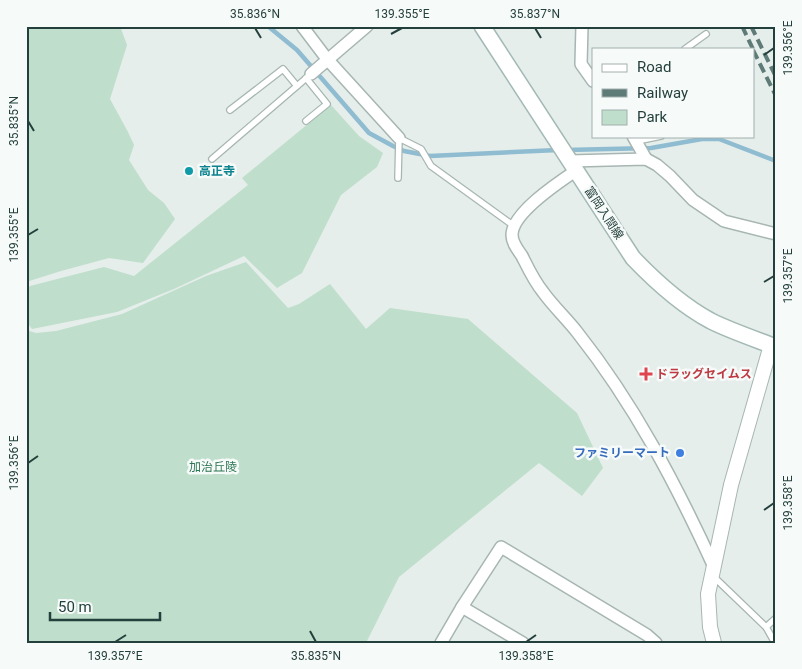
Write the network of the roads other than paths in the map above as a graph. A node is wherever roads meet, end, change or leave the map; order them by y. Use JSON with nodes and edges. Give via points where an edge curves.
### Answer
{"nodes":[{"id":1,"x":302,"y":26,"type":"edge"},
{"id":2,"x":367,"y":26,"type":"edge"},
{"id":3,"x":482,"y":26,"type":"edge"},
{"id":4,"x":582,"y":26,"type":"edge"},
{"id":5,"x":706,"y":34,"type":"dead end"},
{"id":6,"x":686,"y":48,"type":"edge"},
{"id":7,"x":327,"y":59,"type":"junction"},
{"id":8,"x":311,"y":73,"type":"junction"},
{"id":9,"x":592,"y":80,"type":"edge"},
{"id":10,"x":296,"y":86,"type":"junction"},
{"id":11,"x":230,"y":110,"type":"dead end"},
{"id":12,"x":306,"y":121,"type":"dead end"},
{"id":13,"x":648,"y":138,"type":"edge"},
{"id":14,"x":636,"y":140,"type":"edge"},
{"id":15,"x":399,"y":141,"type":"junction"},
{"id":16,"x":646,"y":158,"type":"junction"},
{"id":17,"x":212,"y":159,"type":"dead end"},
{"id":18,"x":572,"y":163,"type":"junction"},
{"id":19,"x":398,"y":178,"type":"dead end"},
{"id":20,"x":514,"y":226,"type":"junction"},
{"id":21,"x":776,"y":234,"type":"edge"},
{"id":22,"x":774,"y":344,"type":"edge"},
{"id":23,"x":713,"y":572,"type":"junction"},
{"id":24,"x":462,"y":607,"type":"junction"},
{"id":25,"x":776,"y":618,"type":"edge"},
{"id":26,"x":766,"y":627,"type":"junction"},
{"id":27,"x":441,"y":643,"type":"edge"},
{"id":28,"x":523,"y":643,"type":"edge"},
{"id":29,"x":656,"y":643,"type":"edge"},
{"id":30,"x":714,"y":643,"type":"edge"},
{"id":31,"x":775,"y":643,"type":"edge"}],
"edges":[{"from":1,"to":7,"type":"street"},
{"from":2,"to":7,"type":"street"},
{"from":3,"to":18,"type":"main road","name":"富岡入間線"},
{"from":4,"to":9,"type":"street","via":[[581,64]]},
{"from":5,"to":6,"type":"lane"},
{"from":7,"to":8,"type":"street"},
{"from":7,"to":15,"type":"street"},
{"from":8,"to":10,"type":"lane"},
{"from":8,"to":12,"type":"lane","via":[[328,104]]},
{"from":10,"to":11,"type":"lane","via":[[283,69]]},
{"from":10,"to":17,"type":"lane"},
{"from":13,"to":14,"type":"lane"},
{"from":14,"to":16,"type":"street"},
{"from":15,"to":19,"type":"lane"},
{"from":15,"to":20,"type":"lane","via":[[422,151],[428,162]]},
{"from":16,"to":18,"type":"street"},
{"from":16,"to":21,"type":"street","via":[[670,176],[693,200],[724,221]]},
{"from":18,"to":20,"type":"street"},
{"from":18,"to":22,"type":"main road","name":"富岡入間線","via":[[633,258],[666,290],[711,321]]},
{"from":20,"to":23,"type":"street","via":[[513,240],[541,290],[603,366],[662,461],[687,508]]},
{"from":22,"to":23,"type":"street","via":[[762,370],[731,484]]},
{"from":23,"to":26,"type":"lane"},
{"from":23,"to":30,"type":"street","via":[[708,594]]},
{"from":24,"to":27,"type":"street"},
{"from":24,"to":28,"type":"street"},
{"from":24,"to":29,"type":"street","via":[[501,548]]},
{"from":25,"to":26,"type":"lane"},
{"from":26,"to":31,"type":"lane"}]}
